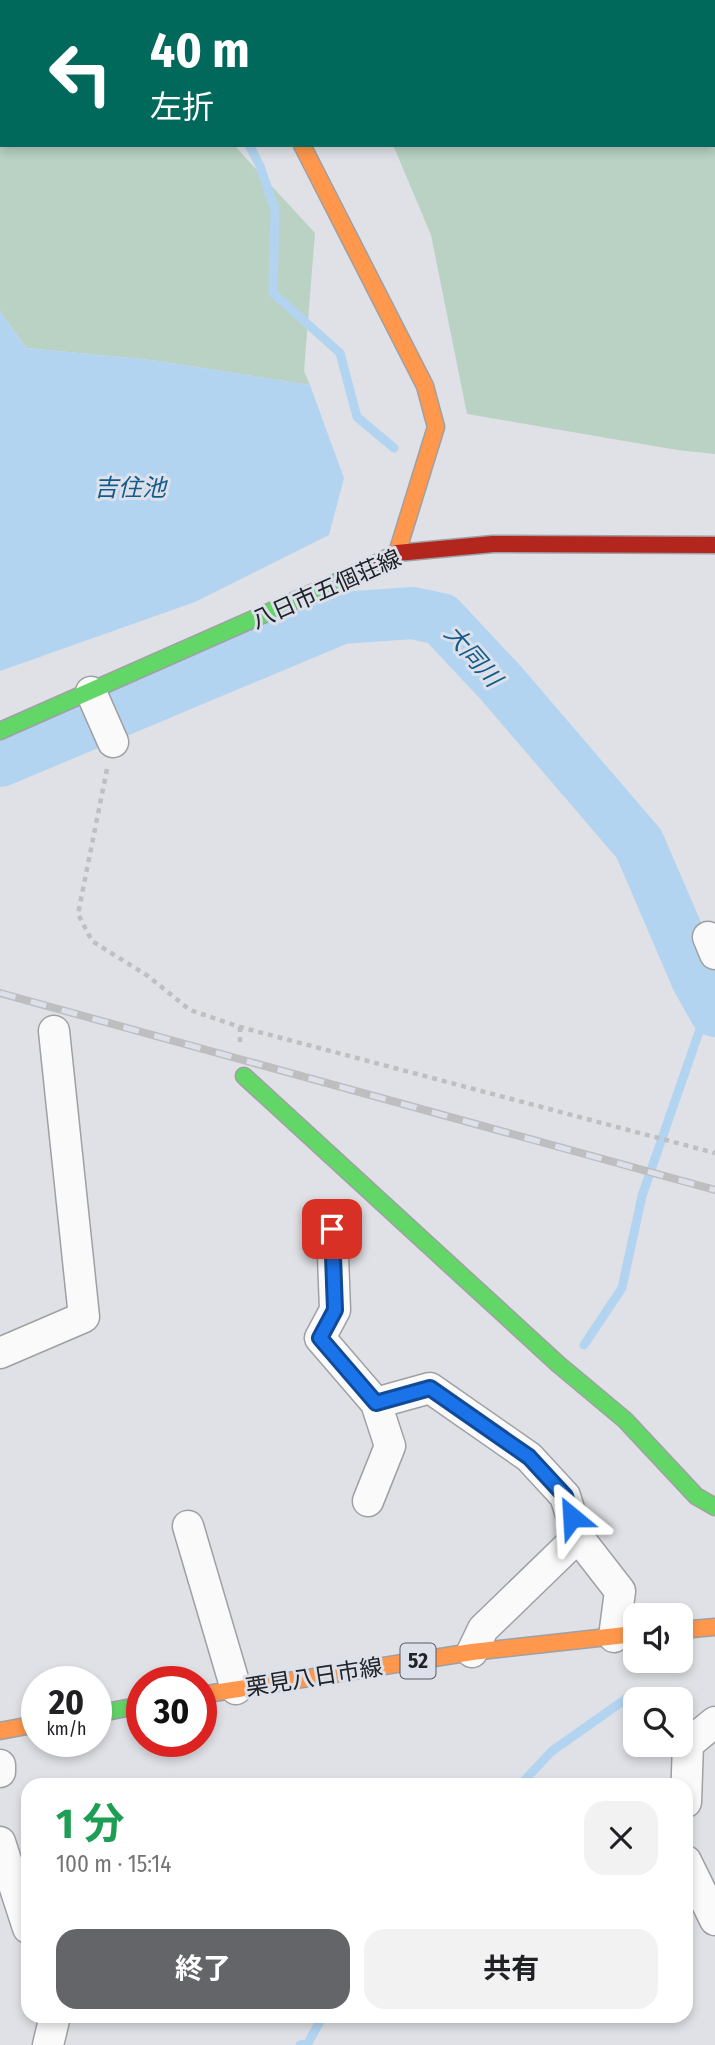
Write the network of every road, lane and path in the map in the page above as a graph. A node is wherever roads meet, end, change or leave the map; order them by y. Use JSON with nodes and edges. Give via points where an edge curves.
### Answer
{"nodes":[{"id":1,"x":303,"y":147,"type":"edge"},
{"id":2,"x":715,"y":545,"type":"edge"},
{"id":3,"x":397,"y":553,"type":"junction"},
{"id":4,"x":90,"y":692,"type":"junction"},
{"id":5,"x":0,"y":731,"type":"edge"},
{"id":6,"x":113,"y":742,"type":"joint"},
{"id":7,"x":54,"y":1031,"type":"dead end"},
{"id":8,"x":244,"y":1076,"type":"dead end"},
{"id":9,"x":715,"y":1153,"type":"edge"},
{"id":10,"x":332,"y":1229,"type":"dead end"},
{"id":11,"x":0,"y":1353,"type":"edge"},
{"id":12,"x":376,"y":1403,"type":"junction"},
{"id":13,"x":368,"y":1501,"type":"dead end"},
{"id":14,"x":715,"y":1507,"type":"edge"},
{"id":15,"x":188,"y":1526,"type":"dead end"},
{"id":16,"x":578,"y":1538,"type":"junction"},
{"id":17,"x":623,"y":1618,"type":"edge"},
{"id":18,"x":715,"y":1627,"type":"edge"},
{"id":19,"x":693,"y":1629,"type":"edge"},
{"id":20,"x":623,"y":1636,"type":"edge"},
{"id":21,"x":472,"y":1652,"type":"junction"},
{"id":22,"x":236,"y":1689,"type":"junction"},
{"id":23,"x":217,"y":1692,"type":"edge"},
{"id":24,"x":715,"y":1722,"type":"edge"},
{"id":25,"x":21,"y":1727,"type":"edge"},
{"id":26,"x":0,"y":1731,"type":"edge"},
{"id":27,"x":0,"y":1765,"type":"edge"},
{"id":28,"x":0,"y":1772,"type":"edge"},
{"id":29,"x":687,"y":1778,"type":"edge"},
{"id":30,"x":0,"y":1842,"type":"edge"},
{"id":31,"x":693,"y":1875,"type":"edge"},
{"id":32,"x":21,"y":1906,"type":"edge"},
{"id":33,"x":715,"y":1920,"type":"edge"},
{"id":34,"x":53,"y":2023,"type":"edge"},
{"id":35,"x":48,"y":2045,"type":"edge"}],
"edges":[{"from":1,"to":3,"type":"main road","via":[[425,386],[436,427]]},
{"from":2,"to":3,"type":"main road","name":"八日市五個荘線","via":[[493,544]]},
{"from":3,"to":4,"type":"main road","name":"八日市五個荘線"},
{"from":4,"to":5,"type":"main road","name":"八日市五個荘線"},
{"from":4,"to":6,"type":"street"},
{"from":6,"to":9,"type":"path","via":[[78,914],[92,941],[148,976],[190,1010]]},
{"from":7,"to":11,"type":"street","via":[[84,1317]]},
{"from":8,"to":14,"type":"main road","via":[[625,1420],[696,1496]]},
{"from":10,"to":12,"type":"street","via":[[335,1310],[320,1338]]},
{"from":12,"to":13,"type":"street","via":[[390,1446]]},
{"from":12,"to":16,"type":"street","via":[[430,1388],[529,1457],[565,1496]]},
{"from":15,"to":22,"type":"street"},
{"from":16,"to":17,"type":"street","via":[[620,1591]]},
{"from":16,"to":21,"type":"street","via":[[483,1629]]},
{"from":18,"to":19,"type":"main road"},
{"from":20,"to":21,"type":"main road","name":"栗見八日市線","number":"52"},
{"from":21,"to":22,"type":"main road","name":"栗見八日市線","number":"52"},
{"from":22,"to":23,"type":"main road","name":"栗見八日市線","number":"52"},
{"from":24,"to":29,"type":"street","via":[[688,1744]]},
{"from":25,"to":26,"type":"main road"},
{"from":27,"to":28,"type":"street"},
{"from":30,"to":32,"type":"street"},
{"from":31,"to":33,"type":"street"},
{"from":34,"to":35,"type":"street"}]}
